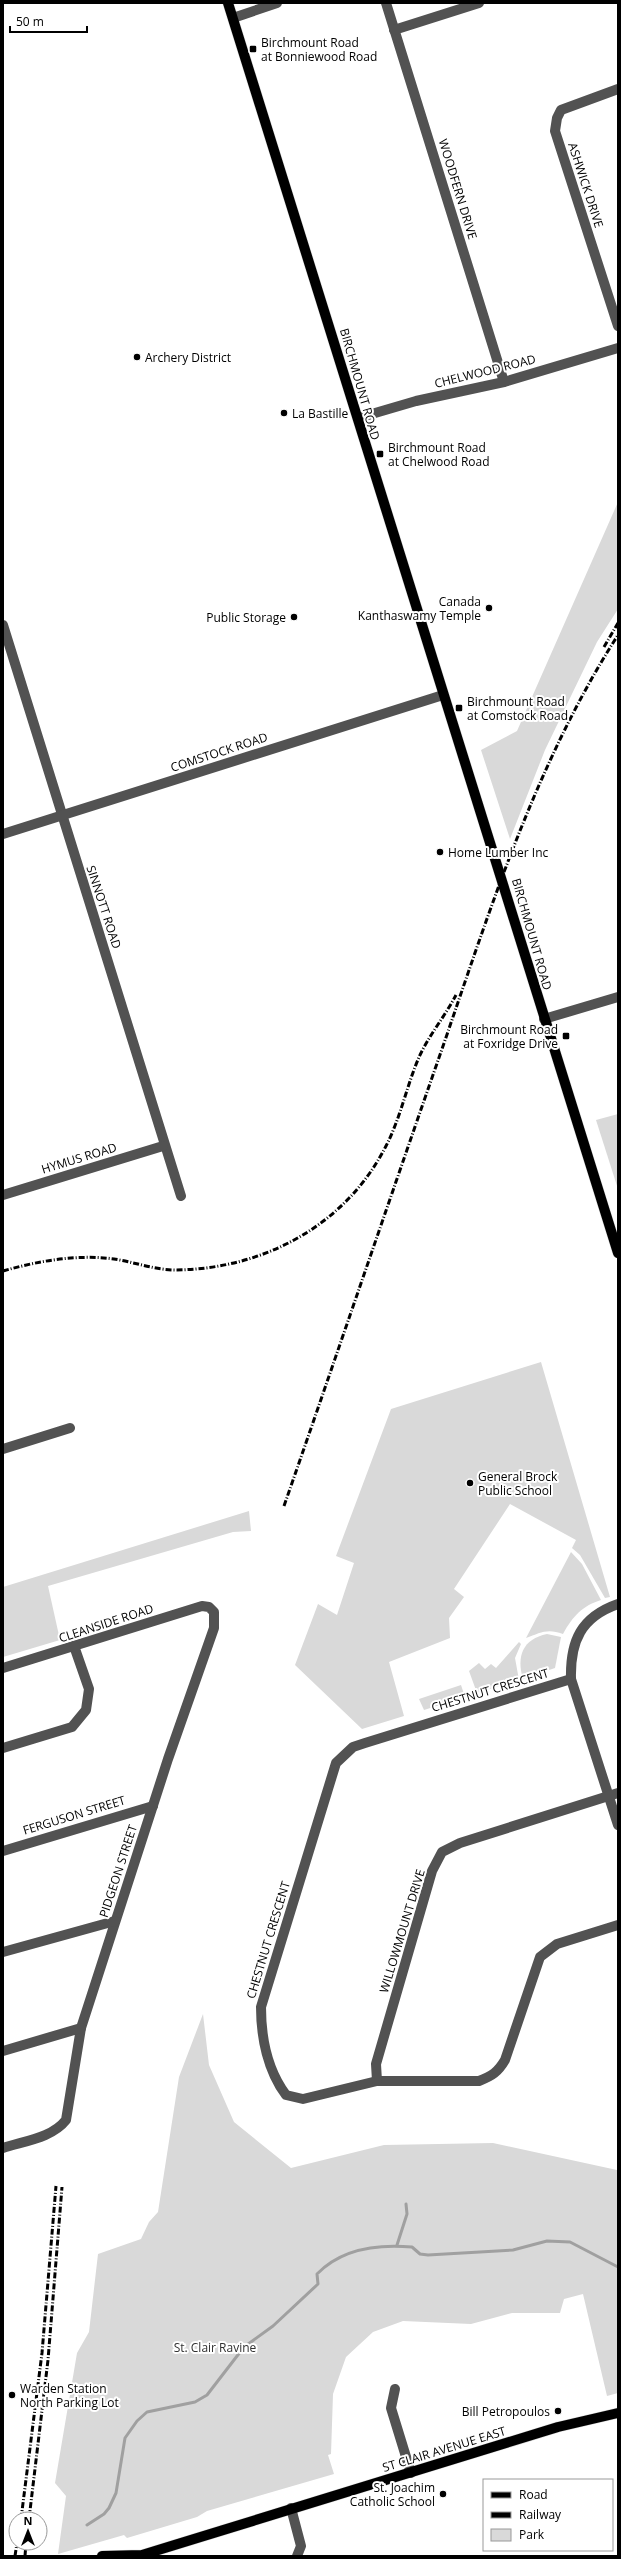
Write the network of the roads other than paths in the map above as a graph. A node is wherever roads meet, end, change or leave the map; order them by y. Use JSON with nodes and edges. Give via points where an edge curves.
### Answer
{"nodes":[{"id":1,"x":228,"y":3,"type":"edge"},
{"id":2,"x":277,"y":3,"type":"edge"},
{"id":3,"x":386,"y":3,"type":"edge"},
{"id":4,"x":479,"y":3,"type":"edge"},
{"id":5,"x":233,"y":18,"type":"junction"},
{"id":6,"x":394,"y":30,"type":"junction"},
{"id":7,"x":618,"y":89,"type":"edge"},
{"id":8,"x":618,"y":326,"type":"edge"},
{"id":9,"x":618,"y":348,"type":"edge"},
{"id":10,"x":504,"y":382,"type":"junction"},
{"id":11,"x":358,"y":418,"type":"junction"},
{"id":12,"x":3,"y":625,"type":"edge"},
{"id":13,"x":444,"y":695,"type":"junction"},
{"id":14,"x":61,"y":816,"type":"junction"},
{"id":15,"x":3,"y":834,"type":"edge"},
{"id":16,"x":618,"y":997,"type":"edge"},
{"id":17,"x":544,"y":1019,"type":"junction"},
{"id":18,"x":163,"y":1146,"type":"junction"},
{"id":19,"x":3,"y":1195,"type":"edge"},
{"id":20,"x":181,"y":1196,"type":"dead end"},
{"id":21,"x":618,"y":1253,"type":"edge"},
{"id":22,"x":70,"y":1428,"type":"dead end"},
{"id":23,"x":3,"y":1449,"type":"edge"},
{"id":24,"x":618,"y":1604,"type":"edge"},
{"id":25,"x":214,"y":1612,"type":"joint"},
{"id":26,"x":74,"y":1646,"type":"junction"},
{"id":27,"x":3,"y":1668,"type":"edge"},
{"id":28,"x":571,"y":1679,"type":"junction"},
{"id":29,"x":3,"y":1748,"type":"edge"},
{"id":30,"x":613,"y":1795,"type":"edge"},
{"id":31,"x":153,"y":1806,"type":"junction"},
{"id":32,"x":618,"y":1825,"type":"edge"},
{"id":33,"x":3,"y":1851,"type":"edge"},
{"id":34,"x":115,"y":1921,"type":"junction"},
{"id":35,"x":618,"y":1925,"type":"edge"},
{"id":36,"x":3,"y":1952,"type":"edge"},
{"id":37,"x":81,"y":2028,"type":"junction"},
{"id":38,"x":3,"y":2051,"type":"edge"},
{"id":39,"x":377,"y":2081,"type":"junction"},
{"id":40,"x":3,"y":2148,"type":"edge"},
{"id":41,"x":395,"y":2389,"type":"dead end"},
{"id":42,"x":618,"y":2413,"type":"edge"},
{"id":43,"x":411,"y":2473,"type":"junction"},
{"id":44,"x":290,"y":2508,"type":"junction"},
{"id":45,"x":141,"y":2555,"type":"edge"},
{"id":46,"x":102,"y":2556,"type":"edge"},
{"id":47,"x":298,"y":2556,"type":"edge"}],
"edges":[{"from":1,"to":5,"type":"main road","name":"BIRCHMOUNT ROAD"},
{"from":2,"to":5,"type":"street"},
{"from":3,"to":6,"type":"street","name":"WOODFERN DRIVE"},
{"from":4,"to":6,"type":"street"},
{"from":5,"to":11,"type":"main road","name":"BIRCHMOUNT ROAD"},
{"from":6,"to":10,"type":"street","name":"WOODFERN DRIVE"},
{"from":7,"to":8,"type":"street","name":"ASHWICK DRIVE","via":[[561,110],[555,131]]},
{"from":9,"to":10,"type":"street","name":"CHELWOOD ROAD"},
{"from":10,"to":11,"type":"street","name":"CHELWOOD ROAD","via":[[416,401]]},
{"from":11,"to":13,"type":"main road","name":"BIRCHMOUNT ROAD","via":[[365,448]]},
{"from":12,"to":14,"type":"street","name":"SINNOTT ROAD"},
{"from":13,"to":14,"type":"street","name":"COMSTOCK ROAD"},
{"from":13,"to":17,"type":"main road","name":"BIRCHMOUNT ROAD"},
{"from":14,"to":15,"type":"street","name":"COMSTOCK ROAD"},
{"from":14,"to":18,"type":"street","name":"SINNOTT ROAD","via":[[133,1041]]},
{"from":16,"to":17,"type":"street"},
{"from":17,"to":21,"type":"main road","name":"BIRCHMOUNT ROAD"},
{"from":18,"to":19,"type":"street","name":"HYMUS ROAD"},
{"from":18,"to":20,"type":"street","name":"SINNOTT ROAD"},
{"from":22,"to":23,"type":"street"},
{"from":24,"to":28,"type":"street","via":[[596,1614],[581,1630],[572,1656]]},
{"from":25,"to":26,"type":"street","name":"CLEANSIDE ROAD","via":[[209,1607],[202,1606]]},
{"from":25,"to":31,"type":"street","name":"PIDGEON STREET","via":[[214,1628]]},
{"from":26,"to":27,"type":"street","name":"CLEANSIDE ROAD"},
{"from":26,"to":29,"type":"street","via":[[89,1689],[86,1710],[72,1727]]},
{"from":28,"to":30,"type":"street"},
{"from":28,"to":39,"type":"street","name":"CHESTNUT CRESCENT","via":[[353,1747],[336,1763],[261,2007],[261,2027],[274,2079],[286,2095],[303,2099]]},
{"from":30,"to":32,"type":"street"},
{"from":30,"to":39,"type":"street","name":"WILLOWMOUNT DRIVE","via":[[460,1843],[442,1852],[432,1871],[376,2064]]},
{"from":31,"to":33,"type":"street","name":"FERGUSON STREET"},
{"from":31,"to":34,"type":"street","name":"PIDGEON STREET"},
{"from":34,"to":36,"type":"street"},
{"from":34,"to":37,"type":"street","name":"PIDGEON STREET"},
{"from":35,"to":39,"type":"street","name":"CHESTNUT CRESCENT","via":[[557,1944],[548,1948],[540,1957],[499,2072],[479,2081]]},
{"from":37,"to":38,"type":"street"},
{"from":37,"to":40,"type":"street","name":"PIDGEON STREET","via":[[66,2120],[60,2128],[49,2134]]},
{"from":41,"to":43,"type":"street","via":[[391,2408]]},
{"from":42,"to":43,"type":"main road","name":"ST CLAIR AVENUE EAST","via":[[558,2427]]},
{"from":43,"to":44,"type":"main road","name":"ST CLAIR AVENUE EAST"},
{"from":44,"to":45,"type":"main road","name":"ST CLAIR AVENUE EAST"},
{"from":44,"to":47,"type":"street","via":[[301,2546]]},
{"from":45,"to":46,"type":"main road","name":"ST CLAIR AVENUE EAST"}]}
